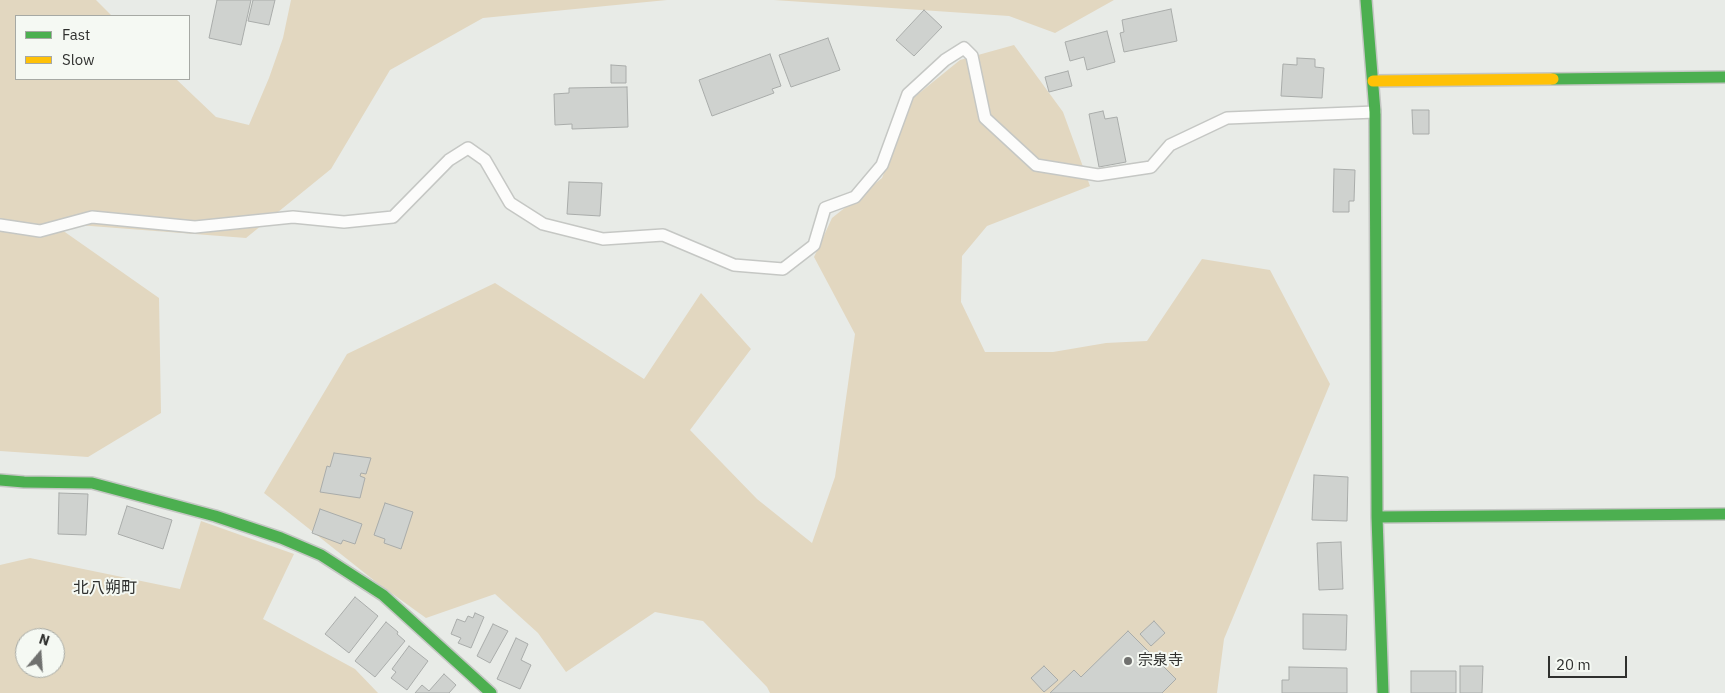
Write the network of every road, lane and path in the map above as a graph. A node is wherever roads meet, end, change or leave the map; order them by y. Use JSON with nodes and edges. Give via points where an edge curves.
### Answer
{"nodes":[{"id":1,"x":1366,"y":0,"type":"edge"},
{"id":2,"x":1725,"y":77,"type":"edge"},
{"id":3,"x":1373,"y":81,"type":"junction"},
{"id":4,"x":1375,"y":112,"type":"junction"},
{"id":5,"x":0,"y":225,"type":"edge"},
{"id":6,"x":0,"y":480,"type":"edge"},
{"id":7,"x":1725,"y":514,"type":"edge"},
{"id":8,"x":1377,"y":517,"type":"junction"},
{"id":9,"x":491,"y":693,"type":"edge"},
{"id":10,"x":1383,"y":693,"type":"edge"}],
"edges":[{"from":1,"to":3,"type":"street"},
{"from":2,"to":3,"type":"street"},
{"from":3,"to":4,"type":"street"},
{"from":4,"to":5,"type":"lane","via":[[1226,118],[1170,145],[1151,167],[1098,175],[1036,165],[985,118],[972,56],[964,48],[945,60],[908,94],[882,165],[855,197],[825,208],[814,245],[784,269],[734,265],[663,235],[604,239],[543,224],[510,203],[485,160],[468,148],[449,160],[393,217],[344,222],[293,217],[195,227],[92,218],[40,231]]},
{"from":4,"to":8,"type":"street"},
{"from":6,"to":9,"type":"street","via":[[92,483],[215,516],[321,555],[383,595]]},
{"from":7,"to":8,"type":"street"},
{"from":8,"to":10,"type":"street"}]}
